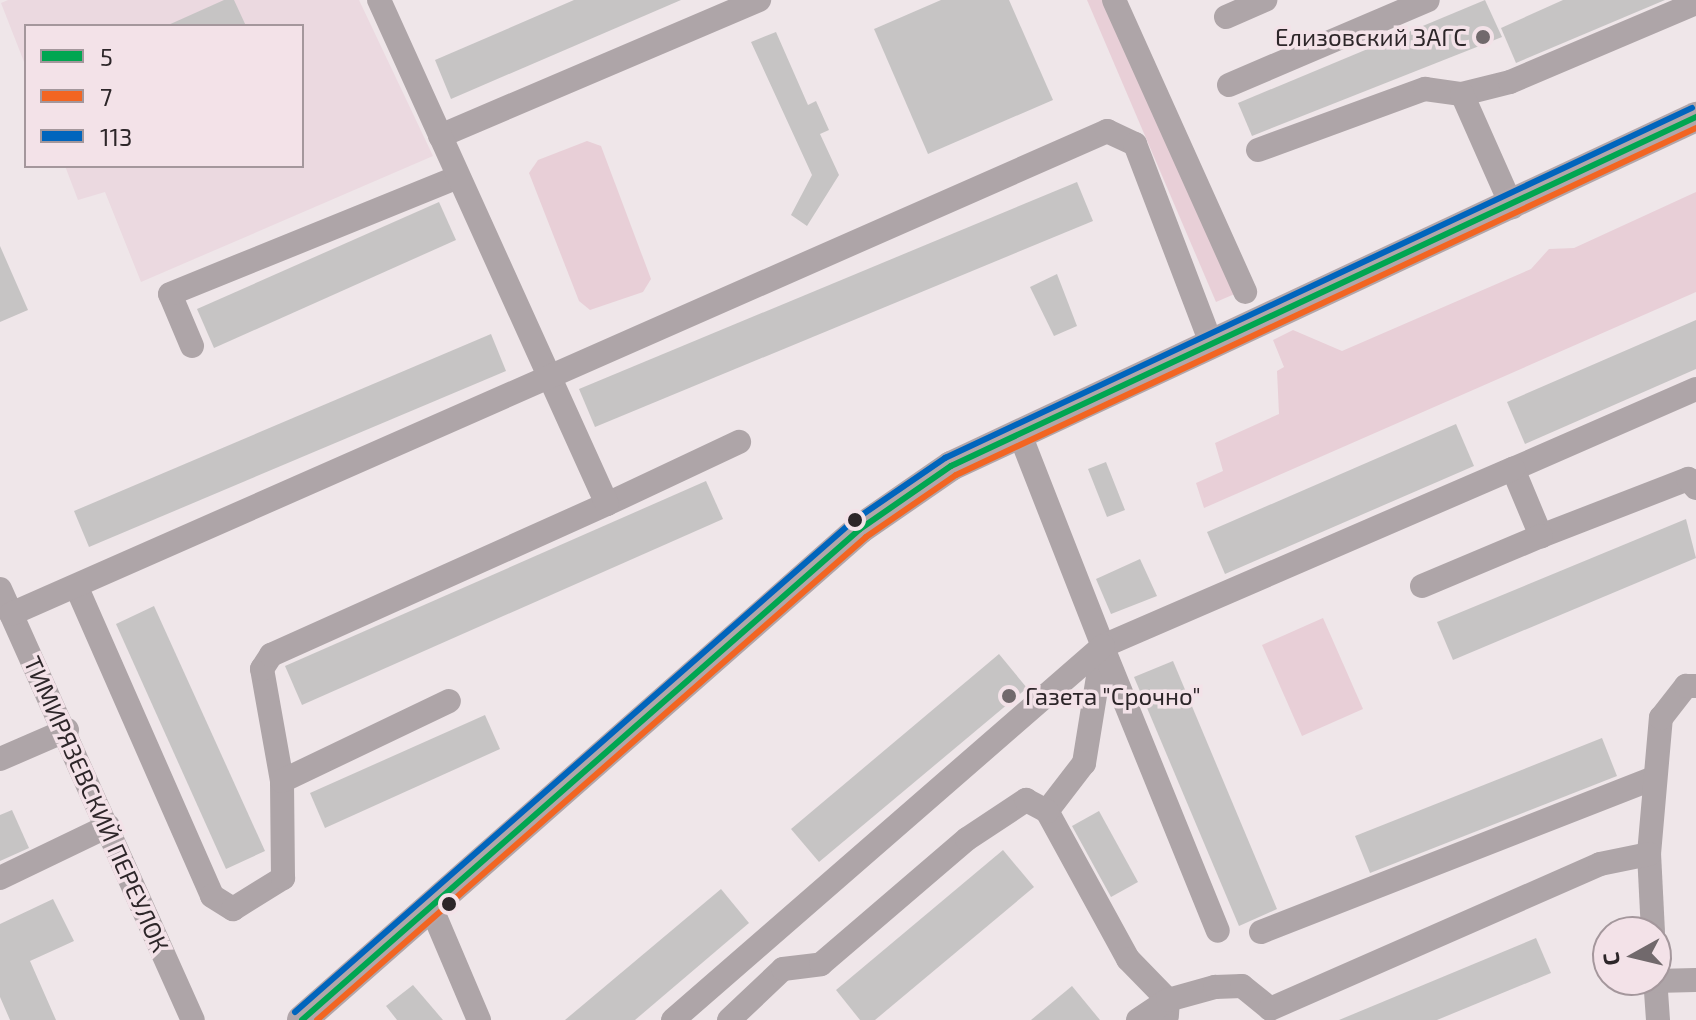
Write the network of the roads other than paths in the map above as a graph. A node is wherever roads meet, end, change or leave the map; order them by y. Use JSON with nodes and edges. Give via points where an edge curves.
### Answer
{"nodes":[{"id":1,"x":759,"y":0,"type":"edge"},
{"id":2,"x":1114,"y":0,"type":"edge"},
{"id":3,"x":1265,"y":0,"type":"edge"},
{"id":4,"x":1428,"y":0,"type":"edge"},
{"id":5,"x":383,"y":1,"type":"edge"},
{"id":6,"x":1696,"y":3,"type":"edge"},
{"id":7,"x":1226,"y":17,"type":"dead end"},
{"id":8,"x":1229,"y":85,"type":"dead end"},
{"id":9,"x":1462,"y":94,"type":"junction"},
{"id":10,"x":1696,"y":117,"type":"edge"},
{"id":11,"x":1696,"y":127,"type":"edge"},
{"id":12,"x":440,"y":136,"type":"junction"},
{"id":13,"x":1657,"y":139,"type":"junction"},
{"id":14,"x":1258,"y":150,"type":"dead end"},
{"id":15,"x":458,"y":177,"type":"junction"},
{"id":16,"x":1512,"y":207,"type":"junction"},
{"id":17,"x":1245,"y":292,"type":"dead end"},
{"id":18,"x":1210,"y":340,"type":"junction"},
{"id":19,"x":192,"y":346,"type":"dead end"},
{"id":20,"x":548,"y":377,"type":"junction"},
{"id":21,"x":1696,"y":389,"type":"edge"},
{"id":22,"x":1019,"y":432,"type":"junction"},
{"id":23,"x":739,"y":442,"type":"dead end"},
{"id":24,"x":1513,"y":469,"type":"junction"},
{"id":25,"x":1696,"y":488,"type":"edge"},
{"id":26,"x":607,"y":504,"type":"junction"},
{"id":27,"x":1541,"y":536,"type":"junction"},
{"id":28,"x":1422,"y":586,"type":"dead end"},
{"id":29,"x":77,"y":588,"type":"junction"},
{"id":30,"x":0,"y":589,"type":"edge"},
{"id":31,"x":11,"y":614,"type":"junction"},
{"id":32,"x":1103,"y":646,"type":"junction"},
{"id":33,"x":1693,"y":681,"type":"edge"},
{"id":34,"x":449,"y":701,"type":"dead end"},
{"id":35,"x":67,"y":730,"type":"junction"},
{"id":36,"x":0,"y":759,"type":"edge"},
{"id":37,"x":1652,"y":779,"type":"junction"},
{"id":38,"x":282,"y":781,"type":"junction"},
{"id":39,"x":1047,"y":811,"type":"junction"},
{"id":40,"x":108,"y":826,"type":"junction"},
{"id":41,"x":1649,"y":854,"type":"junction"},
{"id":42,"x":0,"y":878,"type":"edge"},
{"id":43,"x":431,"y":907,"type":"junction"},
{"id":44,"x":1652,"y":916,"type":"edge"},
{"id":45,"x":1218,"y":931,"type":"dead end"},
{"id":46,"x":1261,"y":932,"type":"dead end"},
{"id":47,"x":1696,"y":980,"type":"edge"},
{"id":48,"x":1672,"y":981,"type":"edge"},
{"id":49,"x":1656,"y":996,"type":"edge"},
{"id":50,"x":1167,"y":1010,"type":"edge"},
{"id":51,"x":193,"y":1020,"type":"edge"},
{"id":52,"x":302,"y":1020,"type":"edge"},
{"id":53,"x":479,"y":1020,"type":"edge"},
{"id":54,"x":673,"y":1020,"type":"edge"},
{"id":55,"x":729,"y":1020,"type":"edge"},
{"id":56,"x":1138,"y":1020,"type":"edge"},
{"id":57,"x":1658,"y":1020,"type":"edge"}],
"edges":[{"from":1,"to":12,"type":"street"},
{"from":2,"to":17,"type":"street"},
{"from":3,"to":7,"type":"street"},
{"from":4,"to":8,"type":"street"},
{"from":5,"to":12,"type":"street"},
{"from":6,"to":9,"type":"street","via":[[1510,82]]},
{"from":9,"to":14,"type":"street","via":[[1425,89]]},
{"from":9,"to":16,"type":"street"},
{"from":10,"to":13,"type":"main road"},
{"from":11,"to":13,"type":"main road"},
{"from":12,"to":15,"type":"street"},
{"from":13,"to":16,"type":"main road"},
{"from":15,"to":19,"type":"street","via":[[170,294]]},
{"from":15,"to":20,"type":"street"},
{"from":16,"to":18,"type":"main road"},
{"from":18,"to":20,"type":"street","via":[[1135,144],[1107,131]]},
{"from":18,"to":22,"type":"main road"},
{"from":20,"to":26,"type":"street"},
{"from":20,"to":29,"type":"street"},
{"from":21,"to":24,"type":"street"},
{"from":22,"to":32,"type":"street"},
{"from":22,"to":43,"type":"main road","via":[[951,466],[860,529]]},
{"from":23,"to":26,"type":"street"},
{"from":24,"to":27,"type":"street"},
{"from":24,"to":32,"type":"street"},
{"from":25,"to":27,"type":"street","via":[[1688,479]]},
{"from":26,"to":38,"type":"street","via":[[271,655],[262,669]]},
{"from":27,"to":28,"type":"street"},
{"from":29,"to":31,"type":"street"},
{"from":29,"to":38,"type":"street","via":[[212,896],[233,909],[283,878]]},
{"from":30,"to":31,"type":"street","name":"ТИМИРЯЗЕВСКИЙ ПЕРЕУЛОК"},
{"from":31,"to":35,"type":"street","name":"ТИМИРЯЗЕВСКИЙ ПЕРЕУЛОК"},
{"from":32,"to":39,"type":"street","via":[[1084,763]]},
{"from":32,"to":45,"type":"street"},
{"from":32,"to":54,"type":"street"},
{"from":33,"to":37,"type":"street","via":[[1661,718]]},
{"from":34,"to":38,"type":"street"},
{"from":35,"to":36,"type":"street"},
{"from":35,"to":40,"type":"street","name":"ТИМИРЯЗЕВСКИЙ ПЕРЕУЛОК"},
{"from":37,"to":41,"type":"street"},
{"from":37,"to":46,"type":"street"},
{"from":39,"to":50,"type":"street","via":[[1128,959]]},
{"from":39,"to":55,"type":"street","via":[[1026,800],[967,839],[832,955],[783,969]]},
{"from":40,"to":42,"type":"street"},
{"from":40,"to":51,"type":"street","name":"ТИМИРЯЗЕВСКИЙ ПЕРЕУЛОК"},
{"from":41,"to":44,"type":"street"},
{"from":41,"to":50,"type":"street","via":[[1600,864],[1270,1009],[1242,986]]},
{"from":43,"to":52,"type":"main road"},
{"from":43,"to":53,"type":"street"},
{"from":47,"to":48,"type":"street"},
{"from":49,"to":57,"type":"street"},
{"from":50,"to":56,"type":"street"}]}
